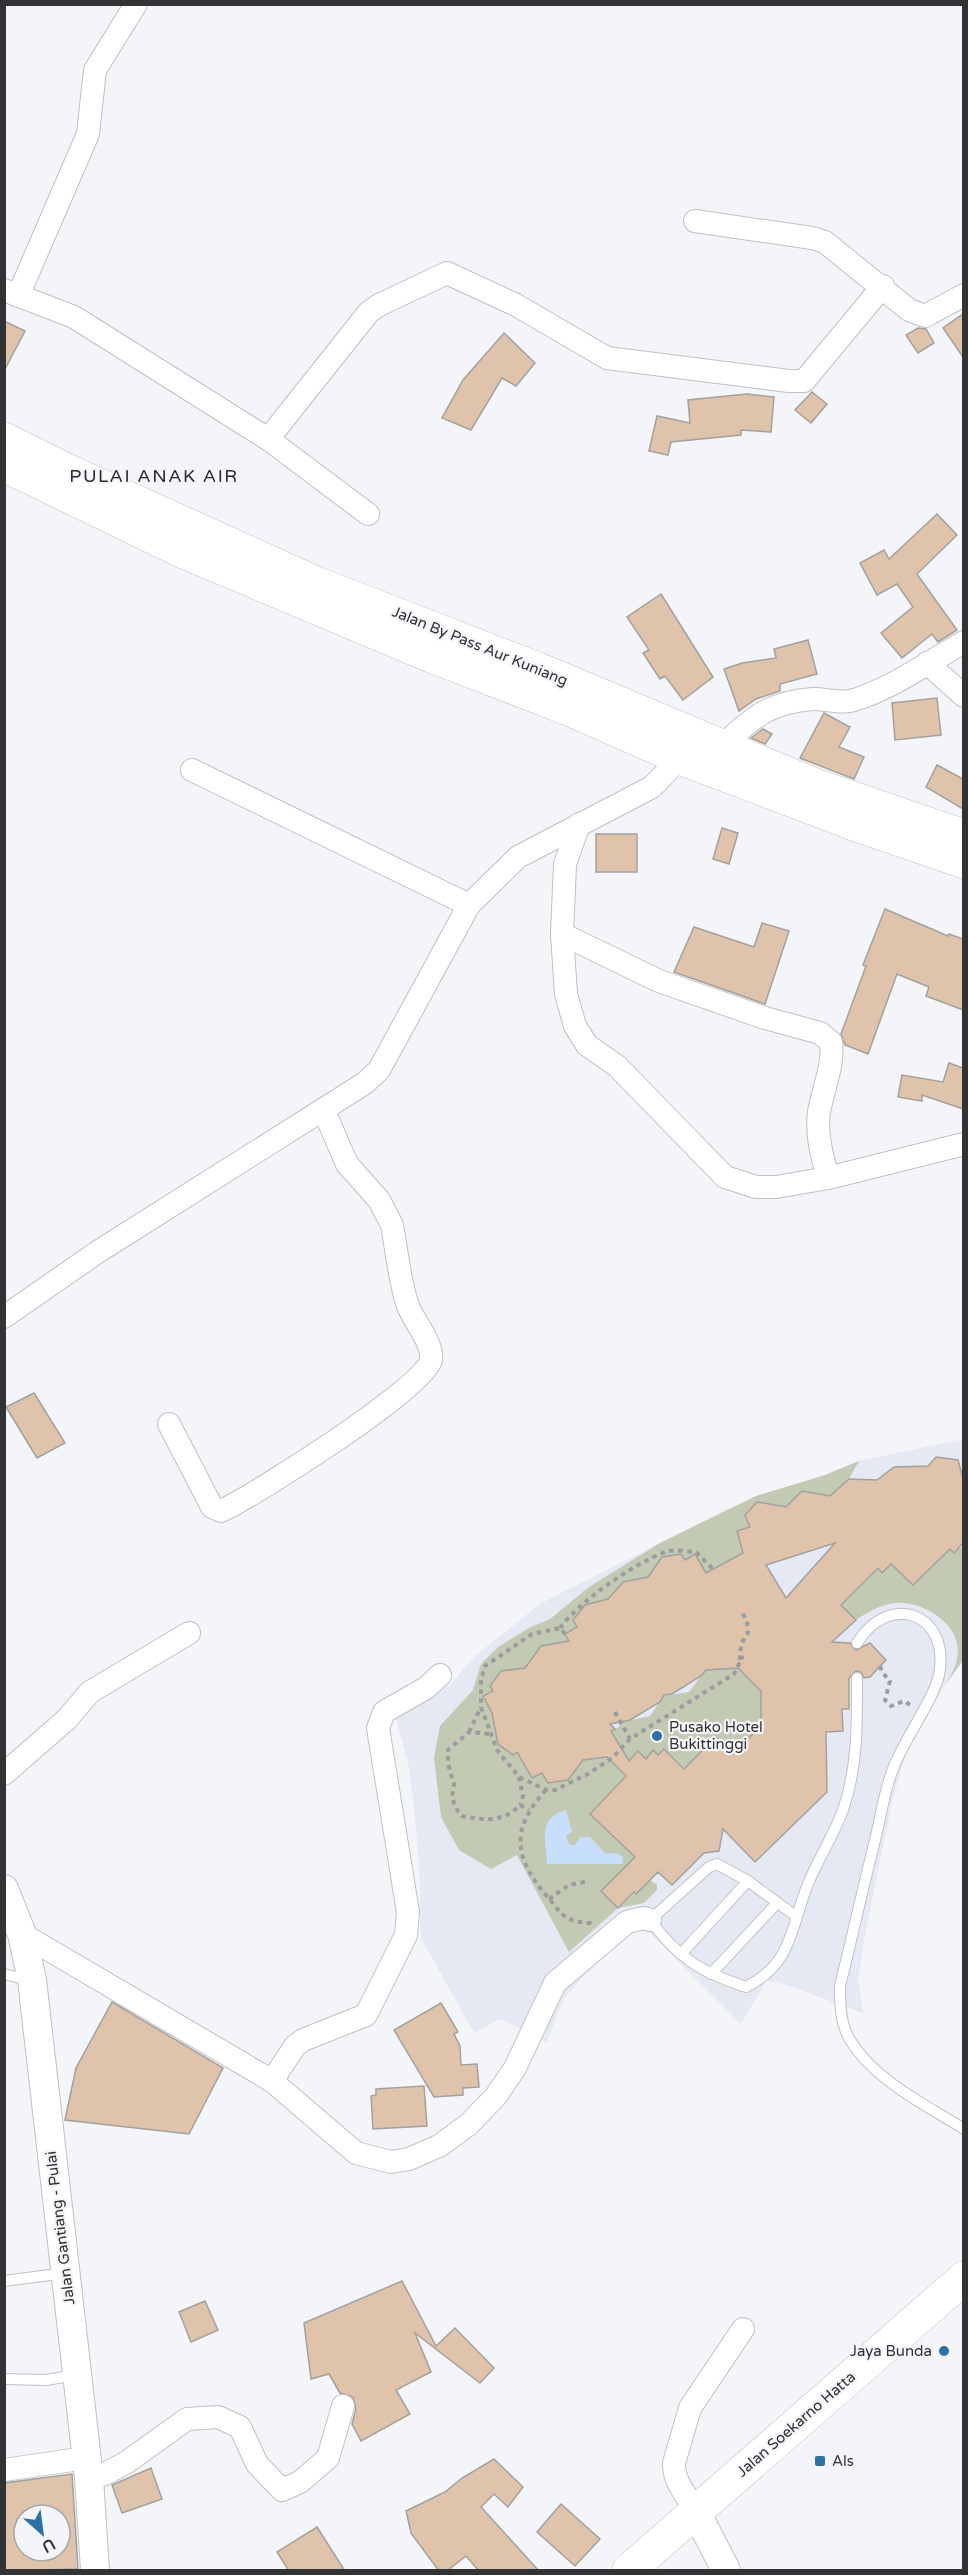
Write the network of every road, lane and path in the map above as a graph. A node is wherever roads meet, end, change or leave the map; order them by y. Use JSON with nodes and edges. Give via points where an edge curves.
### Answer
{"nodes":[{"id":1,"x":136,"y":4,"type":"edge"},
{"id":2,"x":695,"y":221,"type":"dead end"},
{"id":3,"x":883,"y":286,"type":"junction"},
{"id":4,"x":11,"y":293,"type":"edge"},
{"id":5,"x":963,"y":295,"type":"edge"},
{"id":6,"x":4,"y":439,"type":"edge"},
{"id":7,"x":268,"y":439,"type":"junction"},
{"id":8,"x":4,"y":465,"type":"edge"},
{"id":9,"x":368,"y":514,"type":"dead end"},
{"id":10,"x":384,"y":622,"type":"junction"},
{"id":11,"x":963,"y":642,"type":"edge"},
{"id":12,"x":437,"y":644,"type":"junction"},
{"id":13,"x":927,"y":663,"type":"junction"},
{"id":14,"x":963,"y":696,"type":"edge"},
{"id":15,"x":723,"y":745,"type":"junction"},
{"id":16,"x":680,"y":758,"type":"junction"},
{"id":17,"x":192,"y":770,"type":"dead end"},
{"id":18,"x":579,"y":824,"type":"junction"},
{"id":19,"x":963,"y":836,"type":"edge"},
{"id":20,"x":963,"y":862,"type":"edge"},
{"id":21,"x":469,"y":905,"type":"junction"},
{"id":22,"x":562,"y":934,"type":"junction"},
{"id":23,"x":324,"y":1111,"type":"junction"},
{"id":24,"x":963,"y":1144,"type":"edge"},
{"id":25,"x":828,"y":1178,"type":"junction"},
{"id":26,"x":4,"y":1317,"type":"edge"},
{"id":27,"x":169,"y":1424,"type":"dead end"},
{"id":28,"x":713,"y":1569,"type":"dead end"},
{"id":29,"x":741,"y":1611,"type":"dead end"},
{"id":30,"x":560,"y":1628,"type":"junction"},
{"id":31,"x":189,"y":1633,"type":"dead end"},
{"id":32,"x":565,"y":1634,"type":"dead end"},
{"id":33,"x":857,"y":1643,"type":"dead end"},
{"id":34,"x":744,"y":1656,"type":"dead end"},
{"id":35,"x":740,"y":1661,"type":"junction"},
{"id":36,"x":880,"y":1666,"type":"dead end"},
{"id":37,"x":440,"y":1675,"type":"dead end"},
{"id":38,"x":857,"y":1678,"type":"dead end"},
{"id":39,"x":481,"y":1707,"type":"junction"},
{"id":40,"x":615,"y":1712,"type":"dead end"},
{"id":41,"x":921,"y":1712,"type":"junction"},
{"id":42,"x":469,"y":1732,"type":"junction"},
{"id":43,"x":489,"y":1734,"type":"junction"},
{"id":44,"x":630,"y":1739,"type":"junction"},
{"id":45,"x":4,"y":1774,"type":"edge"},
{"id":46,"x":519,"y":1777,"type":"junction"},
{"id":47,"x":546,"y":1790,"type":"junction"},
{"id":48,"x":520,"y":1805,"type":"junction"},
{"id":49,"x":529,"y":1810,"type":"junction"},
{"id":50,"x":748,"y":1881,"type":"junction"},
{"id":51,"x":585,"y":1882,"type":"dead end"},
{"id":52,"x":4,"y":1889,"type":"edge"},
{"id":53,"x":549,"y":1899,"type":"junction"},
{"id":54,"x":777,"y":1903,"type":"junction"},
{"id":55,"x":797,"y":1917,"type":"junction"},
{"id":56,"x":650,"y":1920,"type":"junction"},
{"id":57,"x":22,"y":1934,"type":"junction"},
{"id":58,"x":606,"y":1939,"type":"junction"},
{"id":59,"x":681,"y":1954,"type":"junction"},
{"id":60,"x":711,"y":1974,"type":"junction"},
{"id":61,"x":18,"y":1977,"type":"edge"},
{"id":62,"x":272,"y":2081,"type":"junction"},
{"id":63,"x":963,"y":2129,"type":"edge"},
{"id":64,"x":66,"y":2273,"type":"junction"},
{"id":65,"x":963,"y":2278,"type":"edge"},
{"id":66,"x":4,"y":2281,"type":"edge"},
{"id":67,"x":742,"y":2329,"type":"dead end"},
{"id":68,"x":76,"y":2375,"type":"junction"},
{"id":69,"x":4,"y":2379,"type":"edge"},
{"id":70,"x":343,"y":2406,"type":"dead end"},
{"id":71,"x":88,"y":2468,"type":"junction"},
{"id":72,"x":4,"y":2470,"type":"edge"},
{"id":73,"x":695,"y":2510,"type":"junction"},
{"id":74,"x":95,"y":2571,"type":"edge"},
{"id":75,"x":629,"y":2571,"type":"edge"},
{"id":76,"x":726,"y":2571,"type":"edge"}],
"edges":[{"from":1,"to":4,"type":"street","via":[[94,70],[88,134]]},
{"from":2,"to":3,"type":"street","via":[[825,242]]},
{"from":3,"to":5,"type":"street","via":[[909,310],[925,316]]},
{"from":3,"to":7,"type":"street","via":[[804,381],[789,381],[608,358],[516,305],[447,273],[369,312]]},
{"from":4,"to":7,"type":"street","via":[[74,317]]},
{"from":6,"to":10,"type":"highway","name":"Jalan By Pass Aur Kuniang","via":[[316,583]]},
{"from":7,"to":9,"type":"street"},
{"from":8,"to":10,"type":"highway","name":"Jalan By Pass Aur Kuniang","via":[[179,550]]},
{"from":10,"to":12,"type":"highway","name":"Jalan By Pass Aur Kuniang"},
{"from":11,"to":13,"type":"street"},
{"from":12,"to":15,"type":"highway","name":"Jalan By Pass Aur Kuniang"},
{"from":12,"to":16,"type":"highway","name":"Jalan By Pass Aur Kuniang","via":[[566,708]]},
{"from":13,"to":14,"type":"street"},
{"from":13,"to":15,"type":"street","via":[[852,701],[814,699],[766,709]]},
{"from":15,"to":19,"type":"highway","name":"Jalan By Pass Aur Kuniang","via":[[815,785]]},
{"from":16,"to":18,"type":"street","via":[[652,787]]},
{"from":16,"to":20,"type":"highway","name":"Jalan By Pass Aur Kuniang"},
{"from":17,"to":21,"type":"street"},
{"from":18,"to":21,"type":"street","via":[[518,857]]},
{"from":18,"to":22,"type":"street","via":[[565,864]]},
{"from":21,"to":23,"type":"street","via":[[379,1070]]},
{"from":22,"to":25,"type":"street","via":[[566,994],[576,1026],[588,1046],[617,1066],[725,1177],[756,1187]]},
{"from":22,"to":25,"type":"street","via":[[659,981],[820,1033],[831,1042],[818,1136]]},
{"from":23,"to":26,"type":"street","via":[[96,1253]]},
{"from":23,"to":27,"type":"street","via":[[346,1164],[387,1212],[408,1307],[429,1349],[428,1368],[325,1448],[221,1511],[212,1507]]},
{"from":24,"to":25,"type":"street"},
{"from":28,"to":30,"type":"path","via":[[697,1553],[666,1551],[582,1604]]},
{"from":29,"to":35,"type":"path","via":[[748,1633],[741,1644]]},
{"from":30,"to":32,"type":"path"},
{"from":30,"to":39,"type":"path","via":[[532,1634],[485,1666]]},
{"from":31,"to":45,"type":"street","via":[[90,1692],[67,1719]]},
{"from":33,"to":41,"type":"lane","via":[[867,1627],[887,1614],[910,1614],[926,1622],[939,1640],[941,1658],[938,1678]]},
{"from":34,"to":35,"type":"path"},
{"from":35,"to":44,"type":"path","via":[[734,1674]]},
{"from":36,"to":41,"type":"path","via":[[890,1681],[885,1700],[891,1706],[904,1701]]},
{"from":37,"to":62,"type":"street","via":[[426,1688],[384,1712],[378,1728],[408,1912],[406,1935],[366,2015],[303,2040]]},
{"from":38,"to":55,"type":"lane","via":[[857,1746],[843,1809],[806,1888]]},
{"from":39,"to":42,"type":"path"},
{"from":39,"to":43,"type":"path","via":[[488,1719]]},
{"from":40,"to":44,"type":"path"},
{"from":41,"to":63,"type":"lane","via":[[892,1771],[840,1986],[840,2010],[850,2040],[869,2062]]},
{"from":42,"to":43,"type":"path"},
{"from":42,"to":48,"type":"path","via":[[448,1750],[455,1807],[462,1816],[495,1820],[511,1815]]},
{"from":43,"to":46,"type":"path"},
{"from":44,"to":47,"type":"path","via":[[612,1758],[588,1774],[555,1790]]},
{"from":46,"to":47,"type":"path"},
{"from":46,"to":48,"type":"path","via":[[523,1796]]},
{"from":47,"to":49,"type":"path"},
{"from":48,"to":49,"type":"path"},
{"from":49,"to":53,"type":"path","via":[[519,1842],[536,1886]]},
{"from":50,"to":54,"type":"lane"},
{"from":50,"to":56,"type":"lane","via":[[726,1867],[708,1867]]},
{"from":50,"to":59,"type":"lane"},
{"from":51,"to":53,"type":"path","via":[[569,1885]]},
{"from":52,"to":57,"type":"street","name":"Jalan Gantiang - Pulai"},
{"from":53,"to":58,"type":"path","via":[[570,1921],[590,1923]]},
{"from":54,"to":55,"type":"lane"},
{"from":54,"to":60,"type":"lane"},
{"from":55,"to":60,"type":"lane","via":[[793,1936],[780,1961],[762,1978],[746,1987]]},
{"from":56,"to":58,"type":"street","via":[[627,1922]]},
{"from":56,"to":59,"type":"lane"},
{"from":57,"to":61,"type":"street","name":"Jalan Gantiang - Pulai"},
{"from":57,"to":62,"type":"street"},
{"from":58,"to":62,"type":"street","via":[[555,1983],[515,2068],[496,2096],[468,2125],[439,2146],[391,2162],[356,2153]]},
{"from":59,"to":60,"type":"lane"},
{"from":61,"to":64,"type":"street","name":"Jalan Gantiang - Pulai"},
{"from":64,"to":66,"type":"lane"},
{"from":64,"to":68,"type":"street","name":"Jalan Gantiang - Pulai"},
{"from":65,"to":73,"type":"highway","name":"Jalan Soekarno Hatta"},
{"from":67,"to":73,"type":"street","via":[[690,2409],[674,2463],[673,2472]]},
{"from":68,"to":69,"type":"lane","via":[[46,2380]]},
{"from":68,"to":71,"type":"street","name":"Jalan Gantiang - Pulai"},
{"from":70,"to":71,"type":"street","via":[[328,2458],[300,2482],[282,2490],[257,2464],[240,2427],[218,2416],[187,2419],[105,2474]]},
{"from":71,"to":72,"type":"street"},
{"from":71,"to":74,"type":"street","name":"Jalan Gantiang - Pulai"},
{"from":73,"to":75,"type":"highway","name":"Jalan Soekarno Hatta"},
{"from":73,"to":76,"type":"street"}]}
